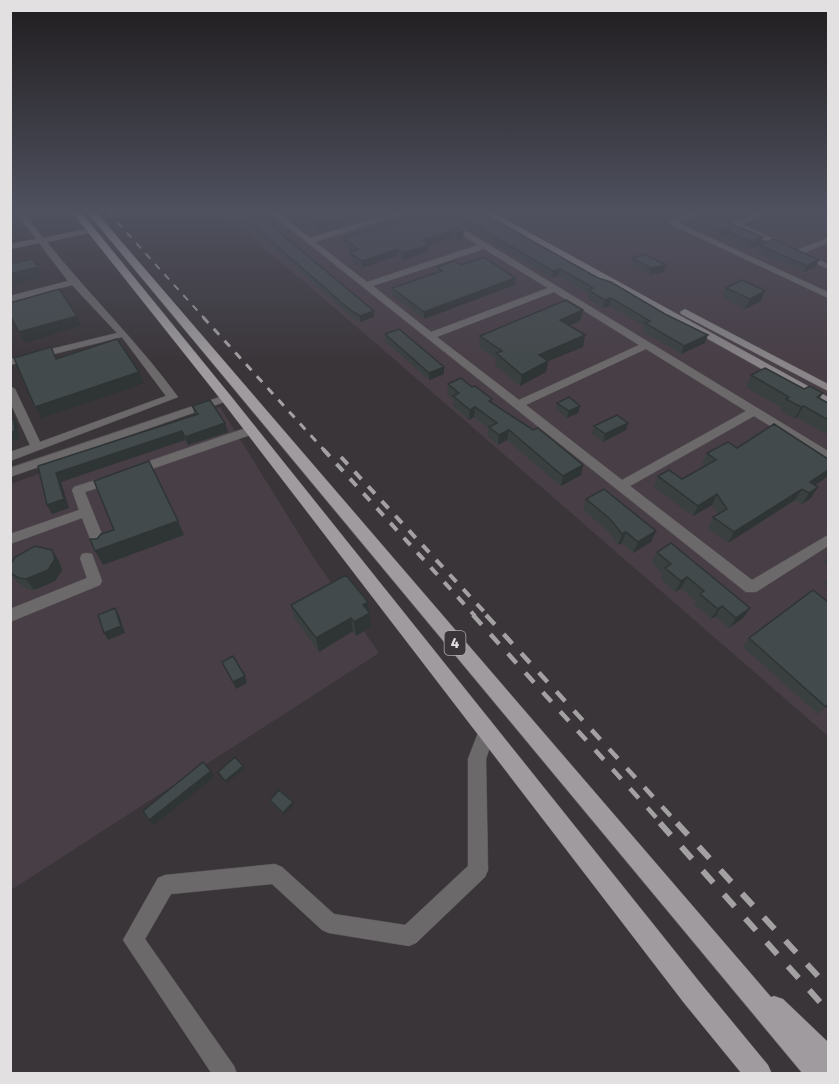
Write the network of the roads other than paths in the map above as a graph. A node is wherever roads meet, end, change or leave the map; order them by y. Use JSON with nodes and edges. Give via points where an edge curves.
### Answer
{"nodes":[{"id":1,"x":57,"y":263,"type":"edge"},
{"id":2,"x":122,"y":263,"type":"edge"},
{"id":3,"x":126,"y":263,"type":"edge"},
{"id":4,"x":335,"y":263,"type":"edge"},
{"id":5,"x":435,"y":263,"type":"edge"},
{"id":6,"x":511,"y":263,"type":"edge"},
{"id":7,"x":576,"y":263,"type":"edge"},
{"id":8,"x":596,"y":263,"type":"edge"},
{"id":9,"x":760,"y":263,"type":"edge"},
{"id":10,"x":74,"y":282,"type":"junction"},
{"id":11,"x":365,"y":286,"type":"junction"},
{"id":12,"x":554,"y":289,"type":"junction"},
{"id":13,"x":827,"y":293,"type":"edge"},
{"id":14,"x":10,"y":299,"type":"edge"},
{"id":15,"x":124,"y":334,"type":"junction"},
{"id":16,"x":430,"y":336,"type":"junction"},
{"id":17,"x":646,"y":345,"type":"junction"},
{"id":18,"x":10,"y":362,"type":"edge"},
{"id":19,"x":828,"y":388,"type":"edge"},
{"id":20,"x":11,"y":392,"type":"edge"},
{"id":21,"x":226,"y":398,"type":"junction"},
{"id":22,"x":828,"y":402,"type":"edge"},
{"id":23,"x":518,"y":405,"type":"junction"},
{"id":24,"x":755,"y":411,"type":"junction"},
{"id":25,"x":252,"y":430,"type":"junction"},
{"id":26,"x":37,"y":447,"type":"junction"},
{"id":27,"x":828,"y":456,"type":"edge"},
{"id":28,"x":10,"y":457,"type":"edge"},
{"id":29,"x":10,"y":473,"type":"edge"},
{"id":30,"x":621,"y":486,"type":"junction"},
{"id":31,"x":86,"y":512,"type":"junction"},
{"id":32,"x":10,"y":539,"type":"edge"},
{"id":33,"x":828,"y":540,"type":"edge"},
{"id":34,"x":100,"y":547,"type":"edge"},
{"id":35,"x":87,"y":558,"type":"dead end"},
{"id":36,"x":10,"y":616,"type":"edge"},
{"id":37,"x":487,"y":731,"type":"junction"},
{"id":38,"x":735,"y":974,"type":"junction"},
{"id":39,"x":828,"y":1059,"type":"edge"},
{"id":40,"x":226,"y":1074,"type":"edge"},
{"id":41,"x":759,"y":1074,"type":"edge"},
{"id":42,"x":820,"y":1074,"type":"edge"}],
"edges":[{"from":1,"to":10,"type":"street"},
{"from":2,"to":21,"type":"main road","number":"4"},
{"from":3,"to":38,"type":"main road","number":"4"},
{"from":4,"to":11,"type":"street"},
{"from":5,"to":11,"type":"street"},
{"from":6,"to":12,"type":"street"},
{"from":7,"to":22,"type":"street"},
{"from":8,"to":19,"type":"street"},
{"from":9,"to":13,"type":"street"},
{"from":10,"to":14,"type":"street"},
{"from":10,"to":15,"type":"street"},
{"from":11,"to":16,"type":"street"},
{"from":12,"to":16,"type":"street"},
{"from":12,"to":17,"type":"street"},
{"from":15,"to":18,"type":"street"},
{"from":15,"to":26,"type":"street","via":[[173,397]]},
{"from":16,"to":23,"type":"street"},
{"from":17,"to":23,"type":"street"},
{"from":17,"to":24,"type":"street"},
{"from":20,"to":26,"type":"street"},
{"from":21,"to":25,"type":"main road","number":"4"},
{"from":21,"to":29,"type":"street"},
{"from":23,"to":30,"type":"street"},
{"from":24,"to":27,"type":"street"},
{"from":24,"to":30,"type":"street"},
{"from":25,"to":31,"type":"street","via":[[78,490]]},
{"from":25,"to":37,"type":"main road","number":"4"},
{"from":26,"to":28,"type":"street"},
{"from":30,"to":33,"type":"street","via":[[751,588]]},
{"from":31,"to":32,"type":"street"},
{"from":31,"to":34,"type":"street"},
{"from":35,"to":36,"type":"street","via":[[95,581]]},
{"from":37,"to":40,"type":"street","via":[[477,759],[478,870],[409,936],[329,923],[274,874],[165,885],[133,940]]},
{"from":37,"to":41,"type":"main road","number":"4"},
{"from":38,"to":39,"type":"main road"},
{"from":38,"to":42,"type":"main road","number":"4"}]}
